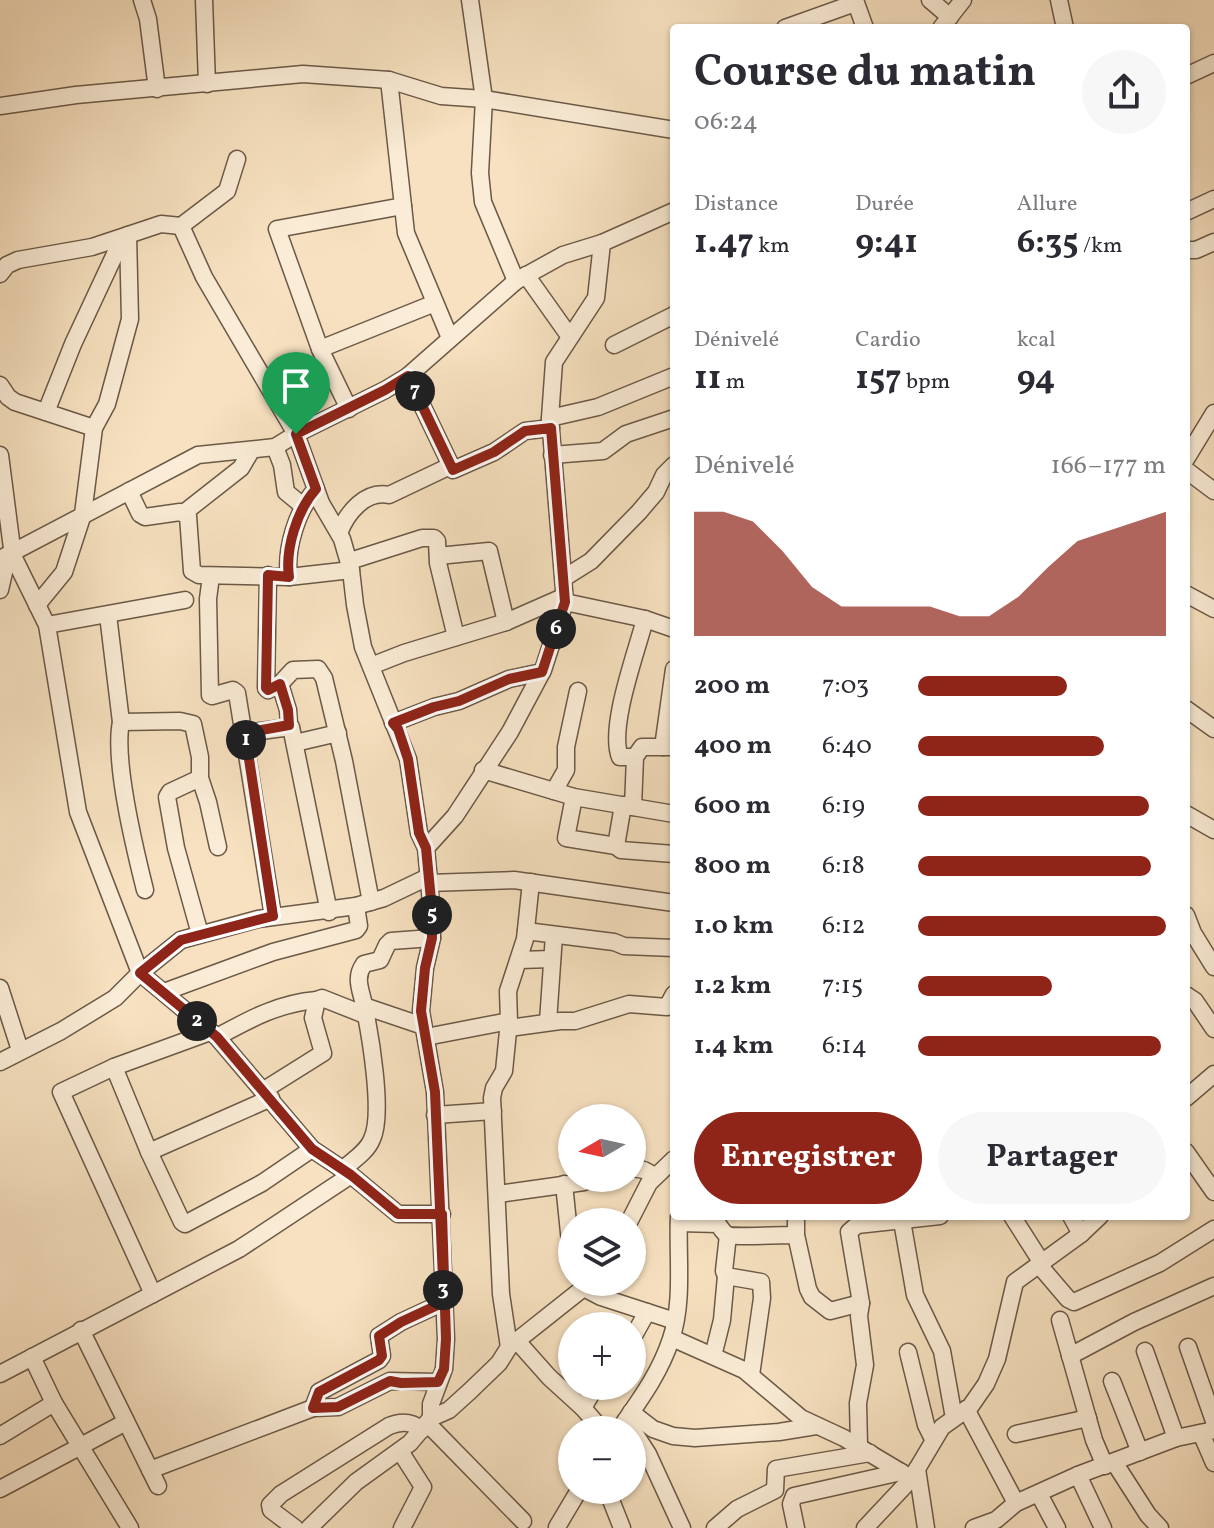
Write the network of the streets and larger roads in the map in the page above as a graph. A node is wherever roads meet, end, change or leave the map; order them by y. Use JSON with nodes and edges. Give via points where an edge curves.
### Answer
{"nodes":[{"id":1,"x":142,"y":0,"type":"edge"},
{"id":2,"x":204,"y":0,"type":"edge"},
{"id":3,"x":470,"y":0,"type":"edge"},
{"id":4,"x":930,"y":0,"type":"edge"},
{"id":5,"x":963,"y":0,"type":"edge"},
{"id":6,"x":1059,"y":0,"type":"edge"},
{"id":7,"x":855,"y":1,"type":"edge"},
{"id":8,"x":946,"y":22,"type":"edge"},
{"id":9,"x":806,"y":24,"type":"edge"},
{"id":10,"x":864,"y":24,"type":"edge"},
{"id":11,"x":1064,"y":24,"type":"edge"},
{"id":12,"x":1214,"y":63,"type":"edge"},
{"id":13,"x":1190,"y":74,"type":"edge"},
{"id":14,"x":389,"y":80,"type":"junction"},
{"id":15,"x":207,"y":84,"type":"junction"},
{"id":16,"x":157,"y":89,"type":"junction"},
{"id":17,"x":484,"y":99,"type":"junction"},
{"id":18,"x":0,"y":106,"type":"edge"},
{"id":19,"x":670,"y":129,"type":"edge"},
{"id":20,"x":237,"y":159,"type":"dead end"},
{"id":21,"x":1214,"y":199,"type":"edge"},
{"id":22,"x":403,"y":206,"type":"junction"},
{"id":23,"x":1190,"y":210,"type":"edge"},
{"id":24,"x":670,"y":213,"type":"edge"},
{"id":25,"x":181,"y":226,"type":"junction"},
{"id":26,"x":124,"y":237,"type":"junction"},
{"id":27,"x":1214,"y":242,"type":"edge"},
{"id":28,"x":602,"y":243,"type":"junction"},
{"id":29,"x":1190,"y":250,"type":"edge"},
{"id":30,"x":0,"y":274,"type":"edge"},
{"id":31,"x":521,"y":278,"type":"junction"},
{"id":32,"x":435,"y":303,"type":"junction"},
{"id":33,"x":670,"y":317,"type":"edge"},
{"id":34,"x":570,"y":337,"type":"junction"},
{"id":35,"x":450,"y":338,"type":"junction"},
{"id":36,"x":614,"y":345,"type":"dead end"},
{"id":37,"x":320,"y":349,"type":"junction"},
{"id":38,"x":408,"y":376,"type":"junction"},
{"id":39,"x":670,"y":378,"type":"edge"},
{"id":40,"x":0,"y":385,"type":"edge"},
{"id":41,"x":349,"y":409,"type":"junction"},
{"id":42,"x":46,"y":412,"type":"junction"},
{"id":43,"x":1214,"y":413,"type":"edge"},
{"id":44,"x":670,"y":419,"type":"edge"},
{"id":45,"x":550,"y":423,"type":"junction"},
{"id":46,"x":94,"y":428,"type":"junction"},
{"id":47,"x":296,"y":434,"type":"junction"},
{"id":48,"x":275,"y":447,"type":"junction"},
{"id":49,"x":251,"y":451,"type":"junction"},
{"id":50,"x":1190,"y":452,"type":"edge"},
{"id":51,"x":0,"y":455,"type":"edge"},
{"id":52,"x":552,"y":455,"type":"junction"},
{"id":53,"x":450,"y":466,"type":"junction"},
{"id":54,"x":670,"y":469,"type":"edge"},
{"id":55,"x":1190,"y":473,"type":"edge"},
{"id":56,"x":316,"y":489,"type":"junction"},
{"id":57,"x":129,"y":491,"type":"junction"},
{"id":58,"x":1214,"y":491,"type":"edge"},
{"id":59,"x":303,"y":506,"type":"junction"},
{"id":60,"x":185,"y":512,"type":"junction"},
{"id":61,"x":83,"y":514,"type":"junction"},
{"id":62,"x":339,"y":533,"type":"junction"},
{"id":63,"x":7,"y":555,"type":"edge"},
{"id":64,"x":438,"y":556,"type":"junction"},
{"id":65,"x":350,"y":565,"type":"junction"},
{"id":66,"x":268,"y":575,"type":"junction"},
{"id":67,"x":211,"y":576,"type":"junction"},
{"id":68,"x":289,"y":577,"type":"junction"},
{"id":69,"x":564,"y":578,"type":"junction"},
{"id":70,"x":0,"y":590,"type":"edge"},
{"id":71,"x":1190,"y":596,"type":"edge"},
{"id":72,"x":185,"y":600,"type":"dead end"},
{"id":73,"x":564,"y":600,"type":"junction"},
{"id":74,"x":37,"y":605,"type":"junction"},
{"id":75,"x":1214,"y":609,"type":"edge"},
{"id":76,"x":108,"y":615,"type":"junction"},
{"id":77,"x":645,"y":619,"type":"junction"},
{"id":78,"x":506,"y":622,"type":"junction"},
{"id":79,"x":47,"y":625,"type":"junction"},
{"id":80,"x":670,"y":628,"type":"edge"},
{"id":81,"x":456,"y":637,"type":"junction"},
{"id":82,"x":371,"y":666,"type":"junction"},
{"id":83,"x":542,"y":672,"type":"junction"},
{"id":84,"x":280,"y":684,"type":"junction"},
{"id":85,"x":578,"y":691,"type":"dead end"},
{"id":86,"x":1190,"y":712,"type":"edge"},
{"id":87,"x":670,"y":721,"type":"edge"},
{"id":88,"x":121,"y":722,"type":"junction"},
{"id":89,"x":393,"y":723,"type":"junction"},
{"id":90,"x":289,"y":725,"type":"junction"},
{"id":91,"x":1214,"y":729,"type":"edge"},
{"id":92,"x":245,"y":733,"type":"junction"},
{"id":93,"x":338,"y":733,"type":"junction"},
{"id":94,"x":295,"y":743,"type":"junction"},
{"id":95,"x":668,"y":747,"type":"edge"},
{"id":96,"x":635,"y":757,"type":"junction"},
{"id":97,"x":483,"y":770,"type":"junction"},
{"id":98,"x":200,"y":778,"type":"junction"},
{"id":99,"x":554,"y":791,"type":"junction"},
{"id":100,"x":574,"y":797,"type":"junction"},
{"id":101,"x":628,"y":806,"type":"junction"},
{"id":102,"x":670,"y":813,"type":"edge"},
{"id":103,"x":1190,"y":816,"type":"edge"},
{"id":104,"x":1214,"y":830,"type":"edge"},
{"id":105,"x":616,"y":846,"type":"junction"},
{"id":106,"x":218,"y":847,"type":"dead end"},
{"id":107,"x":426,"y":848,"type":"junction"},
{"id":108,"x":670,"y":854,"type":"edge"},
{"id":109,"x":428,"y":880,"type":"junction"},
{"id":110,"x":531,"y":882,"type":"junction"},
{"id":111,"x":145,"y":890,"type":"dead end"},
{"id":112,"x":670,"y":902,"type":"edge"},
{"id":113,"x":363,"y":904,"type":"junction"},
{"id":114,"x":329,"y":912,"type":"junction"},
{"id":115,"x":273,"y":916,"type":"junction"},
{"id":116,"x":1190,"y":925,"type":"edge"},
{"id":117,"x":526,"y":931,"type":"junction"},
{"id":118,"x":200,"y":934,"type":"junction"},
{"id":119,"x":554,"y":935,"type":"junction"},
{"id":120,"x":432,"y":938,"type":"junction"},
{"id":121,"x":670,"y":948,"type":"edge"},
{"id":122,"x":552,"y":959,"type":"junction"},
{"id":123,"x":519,"y":960,"type":"junction"},
{"id":124,"x":1214,"y":967,"type":"edge"},
{"id":125,"x":140,"y":973,"type":"junction"},
{"id":126,"x":0,"y":988,"type":"edge"},
{"id":127,"x":164,"y":992,"type":"junction"},
{"id":128,"x":1190,"y":998,"type":"edge"},
{"id":129,"x":317,"y":1000,"type":"junction"},
{"id":130,"x":670,"y":1001,"type":"edge"},
{"id":131,"x":365,"y":1011,"type":"junction"},
{"id":132,"x":548,"y":1022,"type":"junction"},
{"id":133,"x":509,"y":1024,"type":"junction"},
{"id":134,"x":1214,"y":1029,"type":"edge"},
{"id":135,"x":424,"y":1032,"type":"junction"},
{"id":136,"x":214,"y":1035,"type":"junction"},
{"id":137,"x":20,"y":1050,"type":"junction"},
{"id":138,"x":0,"y":1062,"type":"edge"},
{"id":139,"x":114,"y":1067,"type":"junction"},
{"id":140,"x":1214,"y":1074,"type":"edge"},
{"id":141,"x":268,"y":1094,"type":"junction"},
{"id":142,"x":1190,"y":1095,"type":"edge"},
{"id":143,"x":493,"y":1111,"type":"junction"},
{"id":144,"x":435,"y":1115,"type":"junction"},
{"id":145,"x":312,"y":1149,"type":"junction"},
{"id":146,"x":149,"y":1152,"type":"junction"},
{"id":147,"x":1190,"y":1158,"type":"edge"},
{"id":148,"x":670,"y":1163,"type":"edge"},
{"id":149,"x":646,"y":1171,"type":"edge"},
{"id":150,"x":346,"y":1173,"type":"junction"},
{"id":151,"x":655,"y":1176,"type":"junction"},
{"id":152,"x":558,"y":1185,"type":"edge"},
{"id":153,"x":1214,"y":1192,"type":"edge"},
{"id":154,"x":498,"y":1194,"type":"junction"},
{"id":155,"x":635,"y":1208,"type":"edge"},
{"id":156,"x":442,"y":1214,"type":"junction"},
{"id":157,"x":679,"y":1220,"type":"edge"},
{"id":158,"x":687,"y":1220,"type":"edge"},
{"id":159,"x":742,"y":1220,"type":"edge"},
{"id":160,"x":796,"y":1220,"type":"edge"},
{"id":161,"x":910,"y":1220,"type":"edge"},
{"id":162,"x":1014,"y":1220,"type":"edge"},
{"id":163,"x":1073,"y":1220,"type":"edge"},
{"id":164,"x":1096,"y":1220,"type":"edge"},
{"id":165,"x":902,"y":1221,"type":"junction"},
{"id":166,"x":1214,"y":1229,"type":"edge"},
{"id":167,"x":747,"y":1234,"type":"junction"},
{"id":168,"x":1081,"y":1234,"type":"junction"},
{"id":169,"x":728,"y":1235,"type":"junction"},
{"id":170,"x":796,"y":1235,"type":"junction"},
{"id":171,"x":1040,"y":1264,"type":"junction"},
{"id":172,"x":726,"y":1276,"type":"junction"},
{"id":173,"x":1214,"y":1286,"type":"edge"},
{"id":174,"x":153,"y":1294,"type":"junction"},
{"id":175,"x":570,"y":1296,"type":"edge"},
{"id":176,"x":599,"y":1296,"type":"edge"},
{"id":177,"x":444,"y":1302,"type":"junction"},
{"id":178,"x":861,"y":1303,"type":"junction"},
{"id":179,"x":647,"y":1312,"type":"joint"},
{"id":180,"x":1060,"y":1320,"type":"dead end"},
{"id":181,"x":81,"y":1330,"type":"junction"},
{"id":182,"x":674,"y":1330,"type":"junction"},
{"id":183,"x":513,"y":1344,"type":"junction"},
{"id":184,"x":1188,"y":1347,"type":"dead end"},
{"id":185,"x":1145,"y":1351,"type":"dead end"},
{"id":186,"x":908,"y":1352,"type":"dead end"},
{"id":187,"x":713,"y":1356,"type":"junction"},
{"id":188,"x":1070,"y":1356,"type":"junction"},
{"id":189,"x":32,"y":1357,"type":"junction"},
{"id":190,"x":0,"y":1374,"type":"edge"},
{"id":191,"x":751,"y":1375,"type":"junction"},
{"id":192,"x":1112,"y":1381,"type":"dead end"},
{"id":193,"x":438,"y":1382,"type":"junction"},
{"id":194,"x":588,"y":1400,"type":"edge"},
{"id":195,"x":54,"y":1403,"type":"junction"},
{"id":196,"x":313,"y":1408,"type":"junction"},
{"id":197,"x":583,"y":1408,"type":"junction"},
{"id":198,"x":960,"y":1414,"type":"junction"},
{"id":199,"x":590,"y":1416,"type":"edge"},
{"id":200,"x":629,"y":1416,"type":"edge"},
{"id":201,"x":1088,"y":1418,"type":"junction"},
{"id":202,"x":126,"y":1422,"type":"junction"},
{"id":203,"x":427,"y":1424,"type":"junction"},
{"id":204,"x":816,"y":1426,"type":"junction"},
{"id":205,"x":646,"y":1427,"type":"edge"},
{"id":206,"x":1210,"y":1428,"type":"edge"},
{"id":207,"x":1016,"y":1434,"type":"dead end"},
{"id":208,"x":0,"y":1436,"type":"edge"},
{"id":209,"x":1176,"y":1438,"type":"junction"},
{"id":210,"x":933,"y":1439,"type":"junction"},
{"id":211,"x":81,"y":1445,"type":"junction"},
{"id":212,"x":865,"y":1449,"type":"junction"},
{"id":213,"x":400,"y":1451,"type":"junction"},
{"id":214,"x":646,"y":1451,"type":"edge"},
{"id":215,"x":1140,"y":1452,"type":"junction"},
{"id":216,"x":1214,"y":1463,"type":"edge"},
{"id":217,"x":1109,"y":1464,"type":"junction"},
{"id":218,"x":150,"y":1470,"type":"junction"},
{"id":219,"x":910,"y":1473,"type":"junction"},
{"id":220,"x":1078,"y":1475,"type":"junction"},
{"id":221,"x":158,"y":1486,"type":"dead end"},
{"id":222,"x":0,"y":1489,"type":"edge"},
{"id":223,"x":1039,"y":1494,"type":"junction"},
{"id":224,"x":1016,"y":1503,"type":"junction"},
{"id":225,"x":571,"y":1504,"type":"edge"},
{"id":226,"x":613,"y":1504,"type":"edge"},
{"id":227,"x":523,"y":1521,"type":"dead end"},
{"id":228,"x":998,"y":1524,"type":"edge"},
{"id":229,"x":557,"y":1527,"type":"edge"},
{"id":230,"x":130,"y":1528,"type":"edge"},
{"id":231,"x":295,"y":1528,"type":"edge"},
{"id":232,"x":309,"y":1528,"type":"edge"},
{"id":233,"x":402,"y":1528,"type":"edge"},
{"id":234,"x":622,"y":1528,"type":"edge"},
{"id":235,"x":682,"y":1528,"type":"edge"},
{"id":236,"x":715,"y":1528,"type":"edge"},
{"id":237,"x":796,"y":1528,"type":"edge"},
{"id":238,"x":865,"y":1528,"type":"edge"},
{"id":239,"x":926,"y":1528,"type":"edge"},
{"id":240,"x":974,"y":1528,"type":"edge"},
{"id":241,"x":1057,"y":1528,"type":"edge"},
{"id":242,"x":1103,"y":1528,"type":"edge"},
{"id":243,"x":1160,"y":1528,"type":"edge"}],
"edges":[{"from":1,"to":16,"type":"street"},
{"from":2,"to":15,"type":"street"},
{"from":3,"to":17,"type":"street"},
{"from":4,"to":8,"type":"street"},
{"from":5,"to":8,"type":"street"},
{"from":6,"to":11,"type":"street"},
{"from":7,"to":9,"type":"street"},
{"from":7,"to":10,"type":"street"},
{"from":12,"to":13,"type":"street"},
{"from":14,"to":15,"type":"street","via":[[303,74]]},
{"from":14,"to":17,"type":"street","via":[[441,96]]},
{"from":14,"to":22,"type":"street"},
{"from":15,"to":16,"type":"street"},
{"from":16,"to":18,"type":"street"},
{"from":17,"to":19,"type":"street"},
{"from":17,"to":31,"type":"street","via":[[483,202]]},
{"from":20,"to":25,"type":"street","via":[[227,191]]},
{"from":21,"to":23,"type":"street"},
{"from":22,"to":32,"type":"street","via":[[406,233]]},
{"from":22,"to":37,"type":"street","via":[[277,229]]},
{"from":24,"to":28,"type":"street"},
{"from":25,"to":26,"type":"street","via":[[161,224]]},
{"from":25,"to":47,"type":"street","via":[[204,277]]},
{"from":26,"to":30,"type":"street","via":[[12,261]]},
{"from":26,"to":42,"type":"street"},
{"from":26,"to":46,"type":"street","via":[[130,319],[107,404]]},
{"from":27,"to":29,"type":"street"},
{"from":28,"to":31,"type":"street","via":[[563,255]]},
{"from":28,"to":34,"type":"street","via":[[596,298]]},
{"from":31,"to":34,"type":"street"},
{"from":31,"to":35,"type":"street"},
{"from":32,"to":35,"type":"street"},
{"from":32,"to":37,"type":"street"},
{"from":33,"to":36,"type":"street"},
{"from":34,"to":45,"type":"street","via":[[554,362]]},
{"from":35,"to":38,"type":"street"},
{"from":37,"to":41,"type":"street"},
{"from":38,"to":41,"type":"street"},
{"from":38,"to":53,"type":"street"},
{"from":39,"to":45,"type":"street"},
{"from":40,"to":42,"type":"street","via":[[15,402]]},
{"from":41,"to":47,"type":"street"},
{"from":42,"to":46,"type":"street"},
{"from":43,"to":50,"type":"street"},
{"from":44,"to":52,"type":"street","via":[[626,434],[603,451]]},
{"from":45,"to":52,"type":"street"},
{"from":45,"to":53,"type":"street","via":[[453,470]]},
{"from":46,"to":61,"type":"street"},
{"from":47,"to":48,"type":"street"},
{"from":47,"to":56,"type":"street"},
{"from":48,"to":49,"type":"street"},
{"from":48,"to":59,"type":"street","via":[[286,492]]},
{"from":49,"to":57,"type":"street","via":[[202,454]]},
{"from":49,"to":60,"type":"street","via":[[241,468]]},
{"from":51,"to":63,"type":"street"},
{"from":52,"to":69,"type":"street"},
{"from":53,"to":62,"type":"street","via":[[353,508]]},
{"from":54,"to":69,"type":"street","via":[[639,512],[591,561]]},
{"from":55,"to":58,"type":"street"},
{"from":56,"to":59,"type":"street"},
{"from":56,"to":62,"type":"street"},
{"from":57,"to":60,"type":"street","via":[[145,517]]},
{"from":57,"to":61,"type":"street"},
{"from":59,"to":68,"type":"street","via":[[287,557]]},
{"from":60,"to":67,"type":"street","via":[[192,571]]},
{"from":61,"to":63,"type":"street"},
{"from":61,"to":74,"type":"street","via":[[64,572]]},
{"from":62,"to":65,"type":"street"},
{"from":63,"to":70,"type":"street"},
{"from":63,"to":74,"type":"street"},
{"from":64,"to":65,"type":"street","via":[[437,541],[422,538]]},
{"from":64,"to":78,"type":"street","via":[[489,551]]},
{"from":64,"to":81,"type":"street"},
{"from":65,"to":68,"type":"street"},
{"from":65,"to":82,"type":"street","via":[[359,632]]},
{"from":66,"to":67,"type":"street"},
{"from":66,"to":68,"type":"street"},
{"from":66,"to":84,"type":"street","via":[[266,688]]},
{"from":67,"to":92,"type":"street","via":[[210,695],[236,690]]},
{"from":69,"to":73,"type":"street"},
{"from":71,"to":75,"type":"street"},
{"from":72,"to":76,"type":"street"},
{"from":73,"to":77,"type":"street"},
{"from":73,"to":78,"type":"street"},
{"from":73,"to":83,"type":"street"},
{"from":74,"to":79,"type":"street"},
{"from":76,"to":79,"type":"street"},
{"from":76,"to":88,"type":"street"},
{"from":77,"to":80,"type":"street"},
{"from":77,"to":96,"type":"street","via":[[626,683],[616,744],[620,757]]},
{"from":78,"to":81,"type":"street"},
{"from":79,"to":125,"type":"street","via":[[78,812]]},
{"from":81,"to":82,"type":"street"},
{"from":82,"to":89,"type":"street"},
{"from":83,"to":89,"type":"street","via":[[509,679]]},
{"from":83,"to":97,"type":"street"},
{"from":84,"to":90,"type":"street"},
{"from":84,"to":93,"type":"street","via":[[290,671],[318,669]]},
{"from":85,"to":99,"type":"street","via":[[566,770]]},
{"from":86,"to":91,"type":"street"},
{"from":87,"to":95,"type":"street"},
{"from":88,"to":98,"type":"street","via":[[191,722]]},
{"from":88,"to":111,"type":"street","via":[[124,789]]},
{"from":89,"to":107,"type":"street","via":[[408,759]]},
{"from":90,"to":92,"type":"street"},
{"from":90,"to":94,"type":"street"},
{"from":92,"to":115,"type":"street"},
{"from":93,"to":94,"type":"street"},
{"from":93,"to":113,"type":"street"},
{"from":94,"to":114,"type":"street"},
{"from":95,"to":96,"type":"street","via":[[642,747]]},
{"from":96,"to":101,"type":"street"},
{"from":97,"to":99,"type":"street"},
{"from":97,"to":107,"type":"street","via":[[455,816]]},
{"from":98,"to":106,"type":"street"},
{"from":98,"to":118,"type":"street","via":[[167,797]]},
{"from":99,"to":100,"type":"street"},
{"from":100,"to":101,"type":"street"},
{"from":100,"to":105,"type":"street","via":[[566,838]]},
{"from":101,"to":102,"type":"street"},
{"from":101,"to":105,"type":"street"},
{"from":103,"to":104,"type":"street"},
{"from":105,"to":108,"type":"street"},
{"from":107,"to":109,"type":"street"},
{"from":109,"to":110,"type":"street"},
{"from":109,"to":113,"type":"street"},
{"from":109,"to":120,"type":"street"},
{"from":110,"to":112,"type":"street"},
{"from":110,"to":117,"type":"street"},
{"from":113,"to":114,"type":"street"},
{"from":113,"to":127,"type":"street","via":[[356,930],[273,952]]},
{"from":114,"to":115,"type":"street"},
{"from":115,"to":118,"type":"street"},
{"from":116,"to":124,"type":"street"},
{"from":117,"to":119,"type":"street"},
{"from":117,"to":123,"type":"street"},
{"from":118,"to":125,"type":"street","via":[[181,940]]},
{"from":119,"to":121,"type":"street"},
{"from":119,"to":122,"type":"street"},
{"from":120,"to":131,"type":"street","via":[[391,941],[380,960],[364,964],[358,976]]},
{"from":120,"to":135,"type":"street","via":[[423,989]]},
{"from":122,"to":123,"type":"street"},
{"from":122,"to":132,"type":"street"},
{"from":123,"to":133,"type":"street","via":[[508,991]]},
{"from":125,"to":127,"type":"street"},
{"from":125,"to":137,"type":"street","via":[[115,998]]},
{"from":126,"to":137,"type":"street"},
{"from":127,"to":136,"type":"street"},
{"from":128,"to":134,"type":"street"},
{"from":129,"to":131,"type":"street"},
{"from":129,"to":136,"type":"street","via":[[261,1012]]},
{"from":129,"to":141,"type":"street","via":[[313,1018],[323,1053]]},
{"from":130,"to":132,"type":"street","via":[[667,1007],[629,1004],[575,1021]]},
{"from":131,"to":135,"type":"street"},
{"from":131,"to":150,"type":"street","via":[[378,1112],[372,1140]]},
{"from":132,"to":133,"type":"street"},
{"from":133,"to":135,"type":"street"},
{"from":133,"to":143,"type":"street"},
{"from":135,"to":144,"type":"street"},
{"from":136,"to":139,"type":"street"},
{"from":136,"to":141,"type":"street"},
{"from":137,"to":138,"type":"street"},
{"from":139,"to":146,"type":"street"},
{"from":139,"to":174,"type":"street","via":[[61,1092]]},
{"from":140,"to":142,"type":"street"},
{"from":141,"to":145,"type":"street"},
{"from":141,"to":146,"type":"street"},
{"from":143,"to":144,"type":"street"},
{"from":143,"to":154,"type":"street"},
{"from":144,"to":156,"type":"street"},
{"from":145,"to":146,"type":"street","via":[[189,1224],[182,1222]]},
{"from":145,"to":150,"type":"street"},
{"from":147,"to":153,"type":"street"},
{"from":148,"to":151,"type":"street"},
{"from":149,"to":151,"type":"street"},
{"from":150,"to":156,"type":"street","via":[[398,1214]]},
{"from":150,"to":174,"type":"street","via":[[239,1249]]},
{"from":151,"to":155,"type":"street"},
{"from":152,"to":154,"type":"street"},
{"from":154,"to":183,"type":"street","via":[[501,1294]]},
{"from":156,"to":177,"type":"street"},
{"from":157,"to":182,"type":"street"},
{"from":158,"to":169,"type":"street","via":[[718,1224]]},
{"from":159,"to":167,"type":"street"},
{"from":160,"to":170,"type":"street"},
{"from":161,"to":165,"type":"street"},
{"from":162,"to":171,"type":"street"},
{"from":163,"to":168,"type":"street"},
{"from":164,"to":168,"type":"street"},
{"from":165,"to":178,"type":"street","via":[[857,1225],[849,1232]]},
{"from":165,"to":198,"type":"street","via":[[915,1295],[942,1351]]},
{"from":166,"to":171,"type":"street","via":[[1160,1263],[1074,1302]]},
{"from":167,"to":169,"type":"street"},
{"from":167,"to":170,"type":"street"},
{"from":168,"to":171,"type":"street"},
{"from":169,"to":172,"type":"street"},
{"from":170,"to":178,"type":"street","via":[[812,1297],[830,1311]]},
{"from":171,"to":198,"type":"street","via":[[1012,1287],[997,1359],[986,1384]]},
{"from":172,"to":187,"type":"street"},
{"from":172,"to":191,"type":"street","via":[[761,1282]]},
{"from":173,"to":188,"type":"street"},
{"from":174,"to":181,"type":"street"},
{"from":175,"to":183,"type":"street"},
{"from":176,"to":179,"type":"street"},
{"from":177,"to":193,"type":"street","via":[[444,1369]]},
{"from":177,"to":196,"type":"street","via":[[379,1336],[379,1360],[319,1392]]},
{"from":178,"to":212,"type":"street","via":[[865,1365],[858,1403]]},
{"from":179,"to":182,"type":"street"},
{"from":180,"to":188,"type":"street"},
{"from":181,"to":189,"type":"street"},
{"from":181,"to":202,"type":"street"},
{"from":182,"to":187,"type":"street"},
{"from":182,"to":200,"type":"street","via":[[659,1369]]},
{"from":183,"to":197,"type":"street"},
{"from":183,"to":203,"type":"street","via":[[470,1391]]},
{"from":184,"to":206,"type":"street"},
{"from":185,"to":209,"type":"street"},
{"from":186,"to":210,"type":"street"},
{"from":187,"to":191,"type":"street"},
{"from":188,"to":201,"type":"street"},
{"from":189,"to":190,"type":"street"},
{"from":189,"to":195,"type":"street"},
{"from":191,"to":204,"type":"street"},
{"from":192,"to":215,"type":"street"},
{"from":193,"to":196,"type":"street","via":[[390,1381],[338,1407]]},
{"from":193,"to":203,"type":"street"},
{"from":194,"to":197,"type":"street"},
{"from":195,"to":208,"type":"street"},
{"from":195,"to":211,"type":"street"},
{"from":196,"to":218,"type":"street"},
{"from":197,"to":199,"type":"street"},
{"from":198,"to":210,"type":"street"},
{"from":198,"to":224,"type":"street"},
{"from":201,"to":207,"type":"street"},
{"from":201,"to":217,"type":"street"},
{"from":202,"to":211,"type":"street"},
{"from":202,"to":218,"type":"street"},
{"from":203,"to":213,"type":"street"},
{"from":203,"to":227,"type":"street"},
{"from":203,"to":231,"type":"street","via":[[396,1423],[281,1494],[271,1510]]},
{"from":204,"to":205,"type":"street","via":[[695,1438]]},
{"from":204,"to":212,"type":"street"},
{"from":206,"to":209,"type":"street"},
{"from":206,"to":216,"type":"street"},
{"from":209,"to":215,"type":"street"},
{"from":210,"to":219,"type":"street"},
{"from":211,"to":222,"type":"street"},
{"from":211,"to":230,"type":"street"},
{"from":212,"to":219,"type":"street"},
{"from":212,"to":236,"type":"street","via":[[776,1469],[775,1490],[737,1509]]},
{"from":213,"to":232,"type":"street","via":[[356,1482]]},
{"from":213,"to":233,"type":"street","via":[[423,1487]]},
{"from":214,"to":235,"type":"street"},
{"from":215,"to":217,"type":"street"},
{"from":217,"to":220,"type":"street"},
{"from":217,"to":243,"type":"street"},
{"from":218,"to":221,"type":"street"},
{"from":219,"to":237,"type":"street","via":[[794,1496]]},
{"from":219,"to":238,"type":"street"},
{"from":219,"to":239,"type":"street"},
{"from":220,"to":223,"type":"street"},
{"from":220,"to":242,"type":"street"},
{"from":223,"to":224,"type":"street"},
{"from":223,"to":241,"type":"street"},
{"from":224,"to":228,"type":"street"},
{"from":225,"to":229,"type":"street"},
{"from":226,"to":234,"type":"street"},
{"from":228,"to":240,"type":"street"}]}
